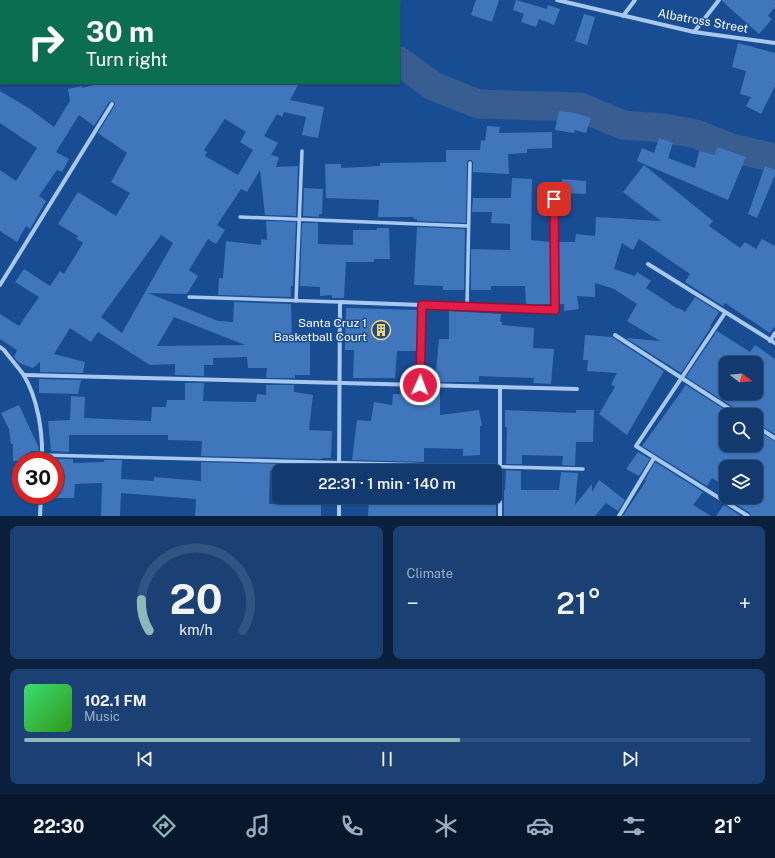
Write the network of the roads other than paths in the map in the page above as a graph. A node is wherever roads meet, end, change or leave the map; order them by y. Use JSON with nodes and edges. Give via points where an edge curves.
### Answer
{"nodes":[{"id":1,"x":557,"y":0,"type":"edge"},
{"id":2,"x":635,"y":0,"type":"edge"},
{"id":3,"x":720,"y":0,"type":"edge"},
{"id":4,"x":623,"y":16,"type":"junction"},
{"id":5,"x":694,"y":32,"type":"junction"},
{"id":6,"x":774,"y":42,"type":"edge"},
{"id":7,"x":112,"y":104,"type":"dead end"},
{"id":8,"x":302,"y":151,"type":"dead end"},
{"id":9,"x":470,"y":163,"type":"dead end"},
{"id":10,"x":554,"y":199,"type":"dead end"},
{"id":11,"x":240,"y":218,"type":"dead end"},
{"id":12,"x":299,"y":220,"type":"junction"},
{"id":13,"x":468,"y":226,"type":"junction"},
{"id":14,"x":648,"y":264,"type":"dead end"},
{"id":15,"x":0,"y":285,"type":"edge"},
{"id":16,"x":189,"y":297,"type":"dead end"},
{"id":17,"x":296,"y":301,"type":"junction"},
{"id":18,"x":340,"y":302,"type":"junction"},
{"id":19,"x":422,"y":305,"type":"junction"},
{"id":20,"x":467,"y":306,"type":"junction"},
{"id":21,"x":725,"y":313,"type":"junction"},
{"id":22,"x":775,"y":333,"type":"edge"},
{"id":23,"x":616,"y":335,"type":"dead end"},
{"id":24,"x":770,"y":341,"type":"junction"},
{"id":25,"x":775,"y":344,"type":"edge"},
{"id":26,"x":0,"y":347,"type":"edge"},
{"id":27,"x":24,"y":375,"type":"junction"},
{"id":28,"x":682,"y":378,"type":"junction"},
{"id":29,"x":340,"y":383,"type":"junction"},
{"id":30,"x":420,"y":385,"type":"junction"},
{"id":31,"x":500,"y":387,"type":"junction"},
{"id":32,"x":577,"y":389,"type":"dead end"},
{"id":33,"x":728,"y":408,"type":"edge"},
{"id":34,"x":763,"y":430,"type":"edge"},
{"id":35,"x":775,"y":438,"type":"edge"},
{"id":36,"x":42,"y":452,"type":"edge"},
{"id":37,"x":64,"y":456,"type":"edge"},
{"id":38,"x":654,"y":458,"type":"junction"},
{"id":39,"x":339,"y":462,"type":"junction"},
{"id":40,"x":420,"y":464,"type":"edge"},
{"id":41,"x":500,"y":464,"type":"edge"},
{"id":42,"x":502,"y":466,"type":"edge"},
{"id":43,"x":582,"y":468,"type":"dead end"},
{"id":44,"x":41,"y":504,"type":"edge"},
{"id":45,"x":339,"y":504,"type":"edge"},
{"id":46,"x":500,"y":504,"type":"edge"},
{"id":47,"x":40,"y":516,"type":"edge"},
{"id":48,"x":339,"y":516,"type":"edge"},
{"id":49,"x":500,"y":516,"type":"edge"},
{"id":50,"x":619,"y":516,"type":"edge"},
{"id":51,"x":748,"y":516,"type":"edge"}],
"edges":[{"from":1,"to":4,"type":"street","name":"Albatross Street"},
{"from":2,"to":4,"type":"street"},
{"from":3,"to":5,"type":"street"},
{"from":4,"to":5,"type":"street","name":"Albatross Street"},
{"from":5,"to":6,"type":"street","name":"Albatross Street"},
{"from":7,"to":15,"type":"street"},
{"from":8,"to":12,"type":"street"},
{"from":9,"to":13,"type":"street"},
{"from":10,"to":20,"type":"street","via":[[555,310]]},
{"from":11,"to":12,"type":"street"},
{"from":12,"to":13,"type":"street"},
{"from":12,"to":17,"type":"street"},
{"from":13,"to":20,"type":"street"},
{"from":14,"to":21,"type":"street"},
{"from":16,"to":17,"type":"street"},
{"from":17,"to":18,"type":"street"},
{"from":18,"to":19,"type":"street"},
{"from":18,"to":29,"type":"street"},
{"from":19,"to":20,"type":"street"},
{"from":19,"to":30,"type":"street"},
{"from":21,"to":24,"type":"street"},
{"from":21,"to":28,"type":"street"},
{"from":22,"to":24,"type":"street"},
{"from":23,"to":28,"type":"street"},
{"from":24,"to":25,"type":"street"},
{"from":26,"to":27,"type":"street"},
{"from":27,"to":29,"type":"street"},
{"from":27,"to":36,"type":"street","via":[[35,402],[41,428]]},
{"from":28,"to":33,"type":"street"},
{"from":28,"to":38,"type":"street","via":[[636,446]]},
{"from":29,"to":30,"type":"street"},
{"from":29,"to":39,"type":"street"},
{"from":30,"to":31,"type":"street"},
{"from":31,"to":32,"type":"street"},
{"from":31,"to":41,"type":"street"},
{"from":34,"to":35,"type":"street"},
{"from":37,"to":39,"type":"street"},
{"from":38,"to":50,"type":"street"},
{"from":38,"to":51,"type":"street"},
{"from":39,"to":40,"type":"street"},
{"from":42,"to":43,"type":"street"},
{"from":44,"to":47,"type":"street"},
{"from":45,"to":48,"type":"street"},
{"from":46,"to":49,"type":"street"}]}
